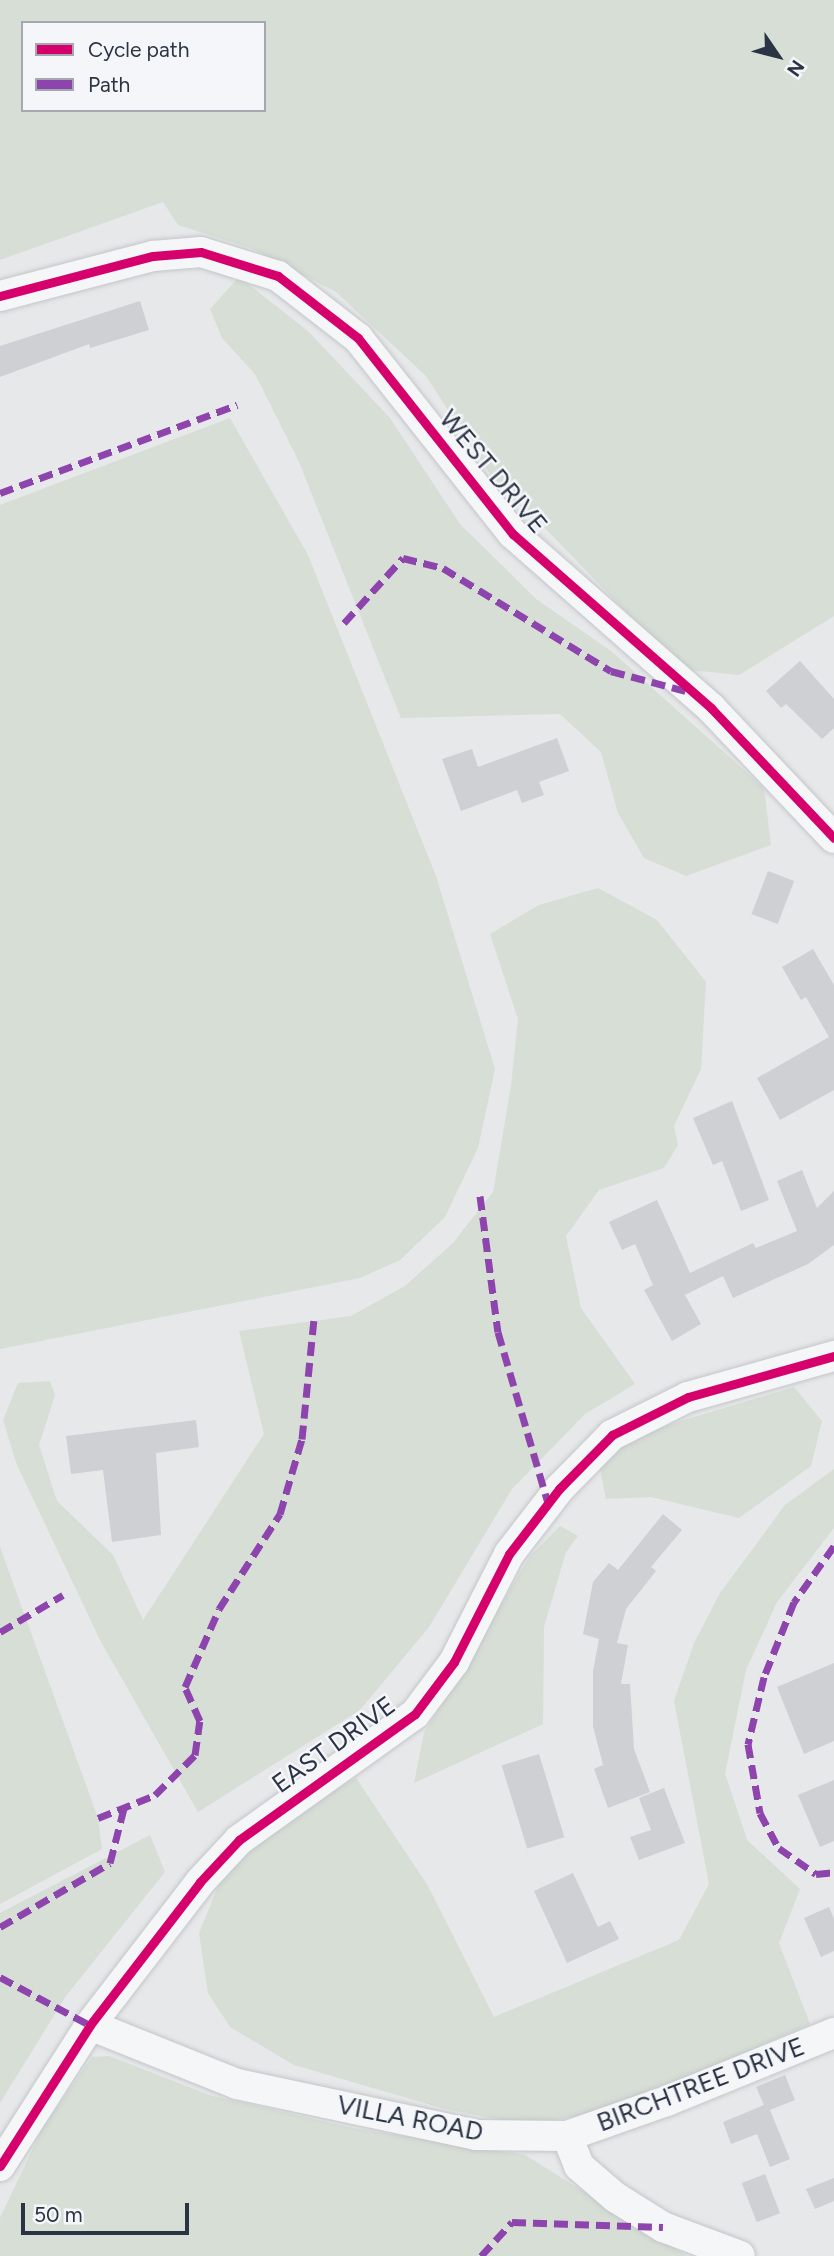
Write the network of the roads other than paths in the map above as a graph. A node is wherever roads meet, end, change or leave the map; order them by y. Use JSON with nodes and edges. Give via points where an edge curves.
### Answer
{"nodes":[{"id":1,"x":0,"y":296,"type":"edge"},
{"id":2,"x":834,"y":838,"type":"edge"},
{"id":3,"x":834,"y":1356,"type":"edge"},
{"id":4,"x":90,"y":2025,"type":"junction"},
{"id":5,"x":834,"y":2033,"type":"edge"},
{"id":6,"x":568,"y":2136,"type":"junction"},
{"id":7,"x":0,"y":2166,"type":"edge"},
{"id":8,"x":740,"y":2256,"type":"edge"}],
"edges":[{"from":1,"to":2,"type":"street","name":"WEST DRIVE","via":[[153,257],[201,251],[278,276],[358,338],[513,534],[711,708]]},
{"from":3,"to":4,"type":"street","name":"EAST DRIVE","via":[[688,1398],[612,1435],[559,1489],[509,1555],[454,1662],[415,1714],[239,1840],[144,1951]]},
{"from":4,"to":6,"type":"street","name":"VILLA ROAD","via":[[237,2084],[476,2135]]},
{"from":4,"to":7,"type":"street","name":"EAST DRIVE"},
{"from":5,"to":6,"type":"street","name":"BIRCHTREE DRIVE"},
{"from":6,"to":8,"type":"street","via":[[579,2166],[615,2197],[663,2227]]}]}
